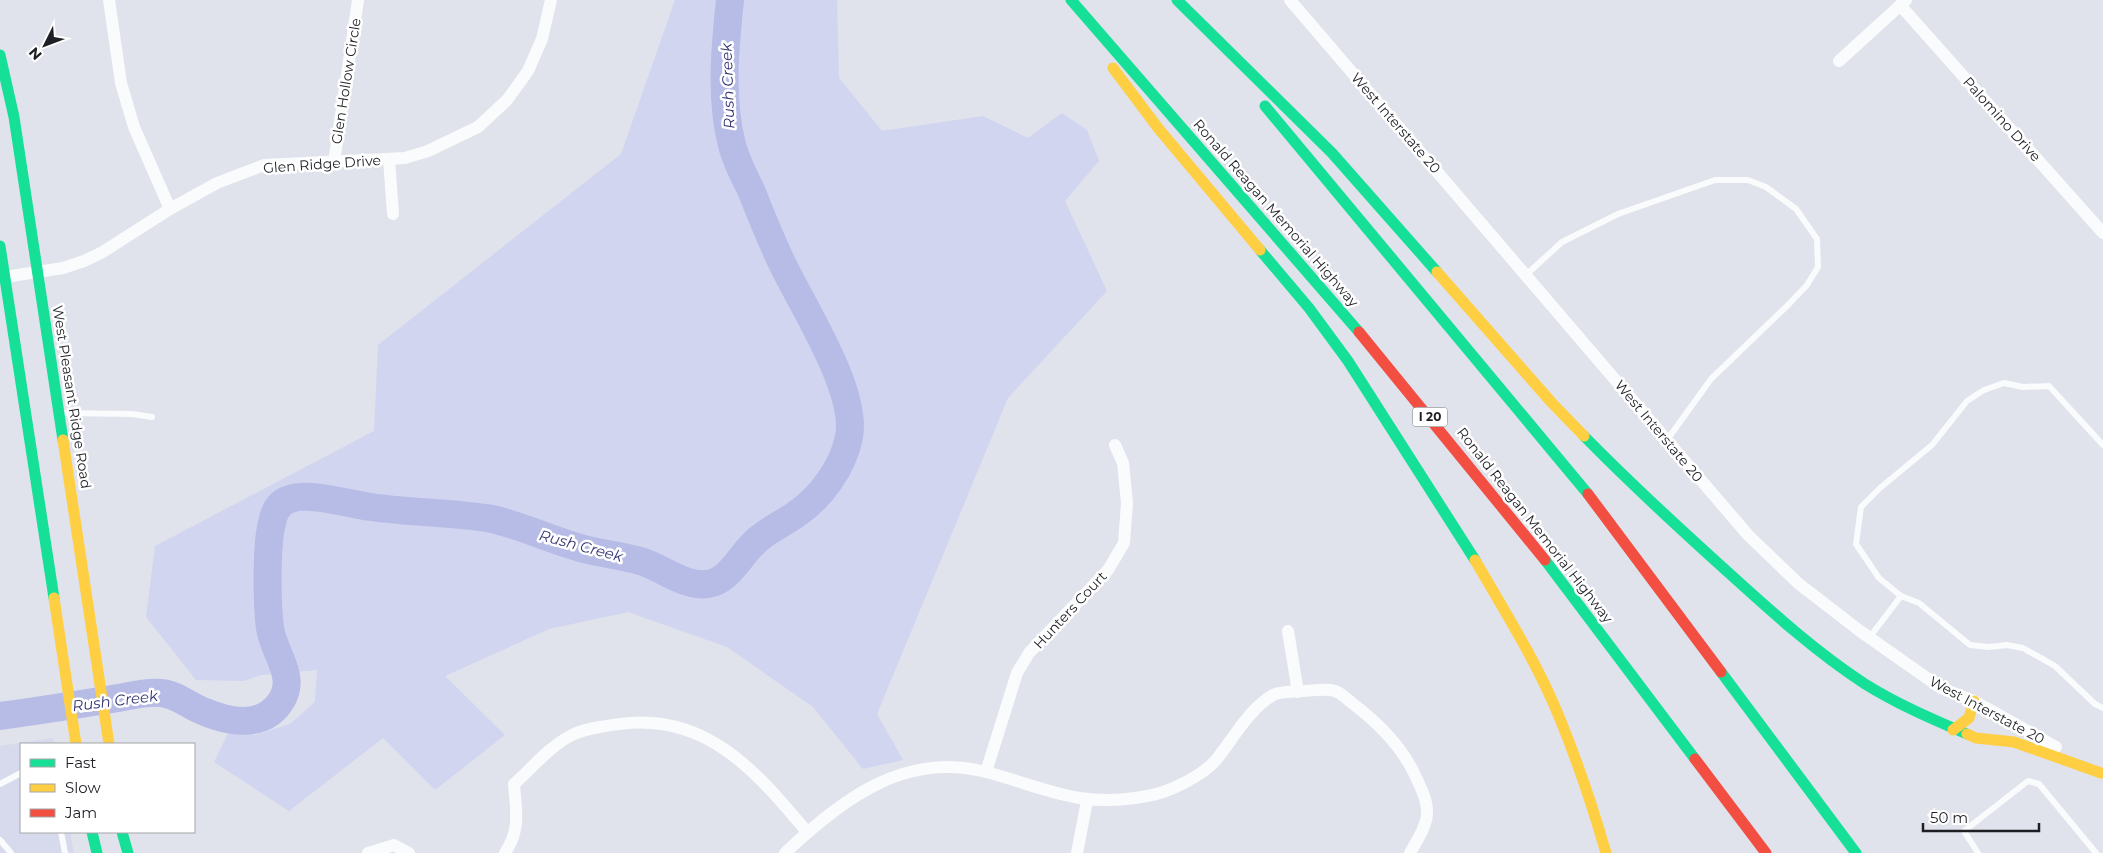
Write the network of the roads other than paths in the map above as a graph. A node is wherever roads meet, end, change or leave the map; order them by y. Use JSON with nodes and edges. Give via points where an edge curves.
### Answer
{"nodes":[{"id":1,"x":109,"y":0,"type":"edge"},
{"id":2,"x":358,"y":0,"type":"edge"},
{"id":3,"x":550,"y":0,"type":"edge"},
{"id":4,"x":1063,"y":0,"type":"edge"},
{"id":5,"x":1071,"y":0,"type":"edge"},
{"id":6,"x":1177,"y":0,"type":"edge"},
{"id":7,"x":1290,"y":0,"type":"edge"},
{"id":8,"x":1903,"y":3,"type":"edge"},
{"id":9,"x":0,"y":55,"type":"edge"},
{"id":10,"x":1839,"y":61,"type":"dead end"},
{"id":11,"x":390,"y":159,"type":"junction"},
{"id":12,"x":334,"y":162,"type":"junction"},
{"id":13,"x":170,"y":209,"type":"junction"},
{"id":14,"x":393,"y":214,"type":"dead end"},
{"id":15,"x":2103,"y":233,"type":"edge"},
{"id":16,"x":0,"y":246,"type":"edge"},
{"id":17,"x":38,"y":272,"type":"junction"},
{"id":18,"x":1527,"y":274,"type":"junction"},
{"id":19,"x":5,"y":278,"type":"junction"},
{"id":20,"x":59,"y":413,"type":"junction"},
{"id":21,"x":152,"y":417,"type":"dead end"},
{"id":22,"x":1666,"y":440,"type":"junction"},
{"id":23,"x":1115,"y":445,"type":"dead end"},
{"id":24,"x":2103,"y":445,"type":"edge"},
{"id":25,"x":1901,"y":596,"type":"junction"},
{"id":26,"x":1288,"y":631,"type":"dead end"},
{"id":27,"x":1869,"y":638,"type":"junction"},
{"id":28,"x":1298,"y":692,"type":"junction"},
{"id":29,"x":1974,"y":701,"type":"junction"},
{"id":30,"x":2103,"y":708,"type":"edge"},
{"id":31,"x":1953,"y":730,"type":"junction"},
{"id":32,"x":75,"y":741,"type":"edge"},
{"id":33,"x":108,"y":743,"type":"edge"},
{"id":34,"x":986,"y":772,"type":"junction"},
{"id":35,"x":20,"y":774,"type":"edge"},
{"id":36,"x":2102,"y":774,"type":"edge"},
{"id":37,"x":0,"y":784,"type":"edge"},
{"id":38,"x":1087,"y":801,"type":"junction"},
{"id":39,"x":807,"y":832,"type":"junction"},
{"id":40,"x":61,"y":833,"type":"edge"},
{"id":41,"x":92,"y":833,"type":"edge"},
{"id":42,"x":122,"y":833,"type":"edge"},
{"id":43,"x":0,"y":840,"type":"edge"},
{"id":44,"x":11,"y":853,"type":"edge"},
{"id":45,"x":65,"y":853,"type":"edge"},
{"id":46,"x":97,"y":853,"type":"edge"},
{"id":47,"x":128,"y":853,"type":"edge"},
{"id":48,"x":368,"y":853,"type":"edge"},
{"id":49,"x":409,"y":853,"type":"edge"},
{"id":50,"x":505,"y":853,"type":"edge"},
{"id":51,"x":785,"y":853,"type":"edge"},
{"id":52,"x":1077,"y":853,"type":"edge"},
{"id":53,"x":1410,"y":853,"type":"edge"},
{"id":54,"x":1606,"y":853,"type":"edge"},
{"id":55,"x":1766,"y":853,"type":"edge"},
{"id":56,"x":1856,"y":853,"type":"edge"},
{"id":57,"x":1978,"y":853,"type":"edge"},
{"id":58,"x":2096,"y":853,"type":"edge"}],
"edges":[{"from":1,"to":13,"type":"street","via":[[121,83],[134,126]]},
{"from":2,"to":12,"type":"street","name":"Glen Hollow Circle"},
{"from":3,"to":11,"type":"street","name":"Glen Ridge Drive","via":[[542,39],[528,70],[507,100],[478,127],[428,151]]},
{"from":4,"to":54,"type":"main road","via":[[1158,128],[1309,308],[1395,433],[1474,558],[1527,651],[1560,718]]},
{"from":5,"to":55,"type":"main road","name":"Ronald Reagan Memorial Highway","number":"I 20","via":[[1374,349],[1480,478]]},
{"from":6,"to":31,"type":"main road","via":[[1332,153],[1552,403],[1649,502],[1747,592],[1817,650],[1866,684]]},
{"from":6,"to":56,"type":"main road","via":[[1583,487]]},
{"from":7,"to":18,"type":"street","name":"West Interstate 20"},
{"from":8,"to":10,"type":"street"},
{"from":8,"to":15,"type":"street","name":"Palomino Drive"},
{"from":9,"to":17,"type":"main road","name":"West Pleasant Ridge Road","via":[[14,117]]},
{"from":11,"to":12,"type":"street","name":"Glen Ridge Drive"},
{"from":11,"to":14,"type":"street"},
{"from":12,"to":13,"type":"street","name":"Glen Ridge Drive","via":[[264,165],[217,183]]},
{"from":13,"to":17,"type":"street","name":"Glen Ridge Drive","via":[[101,254],[63,268]]},
{"from":16,"to":19,"type":"main road"},
{"from":17,"to":19,"type":"street","name":"Glen Ridge Drive"},
{"from":17,"to":20,"type":"main road","name":"West Pleasant Ridge Road"},
{"from":18,"to":22,"type":"street","name":"West Interstate 20"},
{"from":18,"to":22,"type":"lane","via":[[1562,242],[1618,214],[1716,180],[1748,180],[1766,187],[1796,208],[1817,240],[1818,267],[1788,305],[1711,378]]},
{"from":19,"to":32,"type":"main road"},
{"from":20,"to":21,"type":"lane"},
{"from":20,"to":33,"type":"main road","name":"West Pleasant Ridge Road"},
{"from":22,"to":27,"type":"street","name":"West Interstate 20","via":[[1748,535],[1800,584]]},
{"from":23,"to":34,"type":"street","name":"Hunters Court","via":[[1123,463],[1127,503],[1124,543],[1108,570],[1029,653],[1017,673]]},
{"from":24,"to":25,"type":"lane","via":[[2049,386],[2023,387],[2004,383],[1984,390],[1966,402],[1932,445],[1861,508],[1856,544],[1878,578]]},
{"from":25,"to":27,"type":"lane"},
{"from":25,"to":30,"type":"lane","via":[[1919,603],[1970,645],[2007,645],[2055,666]]},
{"from":26,"to":28,"type":"street"},
{"from":27,"to":29,"type":"street","name":"West Interstate 20","via":[[1941,688]]},
{"from":28,"to":38,"type":"street","via":[[1275,694],[1253,712],[1214,762],[1181,784],[1150,796],[1120,801]]},
{"from":28,"to":53,"type":"street","via":[[1336,691],[1393,740],[1409,763],[1426,798],[1426,826]]},
{"from":29,"to":31,"type":"main road","via":[[1969,718]]},
{"from":29,"to":36,"type":"street","name":"West Interstate 20"},
{"from":31,"to":36,"type":"main road","via":[[1976,738],[2014,742]]},
{"from":34,"to":38,"type":"street"},
{"from":34,"to":39,"type":"street","via":[[959,767],[924,768],[886,778]]},
{"from":35,"to":37,"type":"lane"},
{"from":38,"to":52,"type":"street"},
{"from":39,"to":50,"type":"street","via":[[767,784],[720,745],[678,726],[636,722],[603,726],[573,735],[557,745],[514,784],[517,820],[514,839]]},
{"from":39,"to":51,"type":"street"},
{"from":40,"to":45,"type":"lane"},
{"from":41,"to":46,"type":"main road"},
{"from":42,"to":47,"type":"main road"},
{"from":43,"to":44,"type":"lane"},
{"from":48,"to":49,"type":"street","via":[[394,845]]},
{"from":57,"to":58,"type":"lane","via":[[1964,831],[2028,781],[2039,784]]}]}
